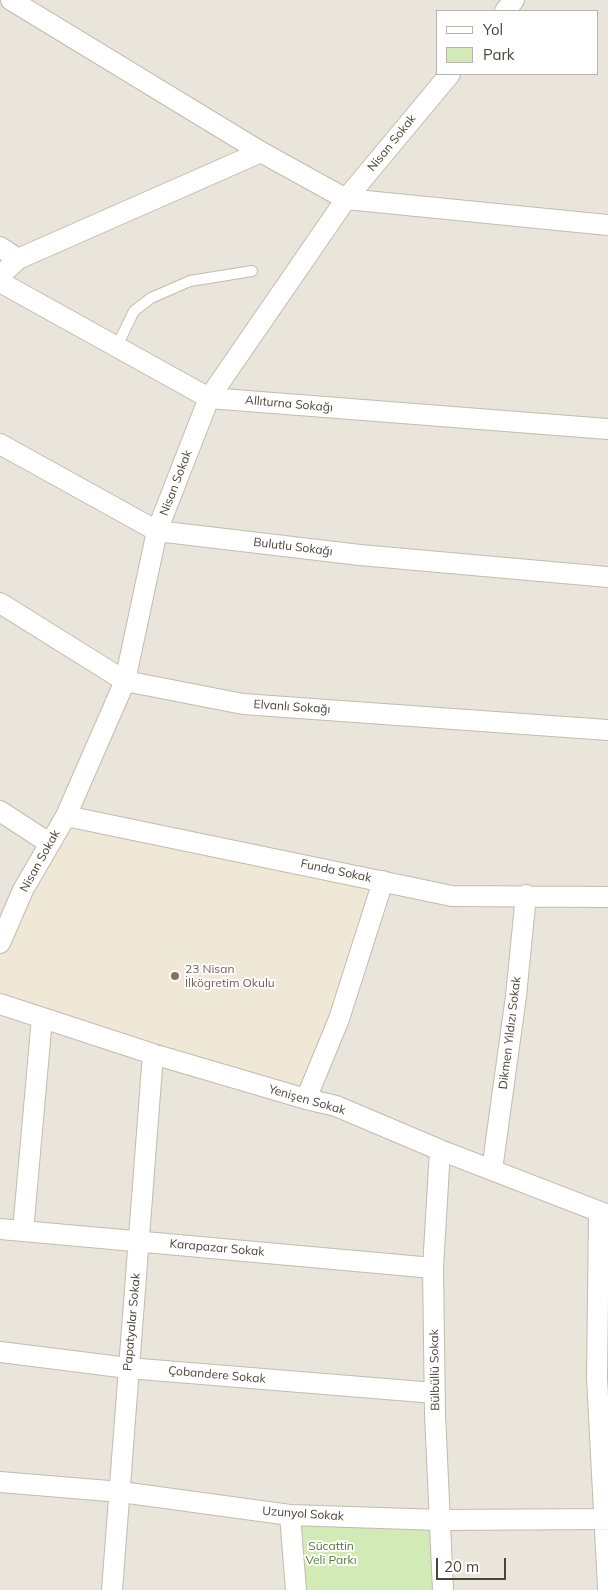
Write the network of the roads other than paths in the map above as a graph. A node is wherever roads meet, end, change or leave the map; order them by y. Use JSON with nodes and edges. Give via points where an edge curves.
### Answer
{"nodes":[{"id":1,"x":11,"y":0,"type":"edge"},
{"id":2,"x":514,"y":0,"type":"edge"},
{"id":3,"x":506,"y":10,"type":"edge"},
{"id":4,"x":449,"y":75,"type":"edge"},
{"id":5,"x":261,"y":152,"type":"junction"},
{"id":6,"x":346,"y":199,"type":"junction"},
{"id":7,"x":608,"y":225,"type":"edge"},
{"id":8,"x":0,"y":247,"type":"edge"},
{"id":9,"x":18,"y":259,"type":"junction"},
{"id":10,"x":252,"y":271,"type":"dead end"},
{"id":11,"x":0,"y":276,"type":"edge"},
{"id":12,"x":0,"y":282,"type":"edge"},
{"id":13,"x":117,"y":346,"type":"junction"},
{"id":14,"x":209,"y":398,"type":"junction"},
{"id":15,"x":608,"y":429,"type":"edge"},
{"id":16,"x":0,"y":444,"type":"edge"},
{"id":17,"x":157,"y":531,"type":"junction"},
{"id":18,"x":608,"y":577,"type":"edge"},
{"id":19,"x":0,"y":603,"type":"edge"},
{"id":20,"x":125,"y":681,"type":"junction"},
{"id":21,"x":608,"y":730,"type":"edge"},
{"id":22,"x":0,"y":811,"type":"edge"},
{"id":23,"x":66,"y":816,"type":"junction"},
{"id":24,"x":49,"y":842,"type":"junction"},
{"id":25,"x":383,"y":881,"type":"junction"},
{"id":26,"x":526,"y":895,"type":"junction"},
{"id":27,"x":608,"y":897,"type":"edge"},
{"id":28,"x":0,"y":943,"type":"edge"},
{"id":29,"x":0,"y":1004,"type":"edge"},
{"id":30,"x":42,"y":1018,"type":"junction"},
{"id":31,"x":153,"y":1054,"type":"junction"},
{"id":32,"x":306,"y":1100,"type":"junction"},
{"id":33,"x":440,"y":1150,"type":"junction"},
{"id":34,"x":492,"y":1170,"type":"junction"},
{"id":35,"x":604,"y":1214,"type":"edge"},
{"id":36,"x":0,"y":1229,"type":"edge"},
{"id":37,"x":23,"y":1231,"type":"junction"},
{"id":38,"x":139,"y":1241,"type":"junction"},
{"id":39,"x":434,"y":1268,"type":"junction"},
{"id":40,"x":0,"y":1352,"type":"edge"},
{"id":41,"x":128,"y":1368,"type":"junction"},
{"id":42,"x":602,"y":1378,"type":"edge"},
{"id":43,"x":435,"y":1393,"type":"junction"},
{"id":44,"x":0,"y":1482,"type":"edge"},
{"id":45,"x":121,"y":1492,"type":"junction"},
{"id":46,"x":290,"y":1515,"type":"junction"},
{"id":47,"x":606,"y":1519,"type":"edge"},
{"id":48,"x":440,"y":1520,"type":"junction"},
{"id":49,"x":608,"y":1588,"type":"edge"},
{"id":50,"x":112,"y":1590,"type":"edge"},
{"id":51,"x":296,"y":1590,"type":"edge"},
{"id":52,"x":443,"y":1590,"type":"edge"}],
"edges":[{"from":1,"to":5,"type":"street"},
{"from":2,"to":3,"type":"street"},
{"from":4,"to":6,"type":"street","name":"Nisan Sokak"},
{"from":5,"to":6,"type":"street"},
{"from":5,"to":9,"type":"street"},
{"from":6,"to":7,"type":"street"},
{"from":6,"to":14,"type":"street","name":"Nisan Sokak"},
{"from":8,"to":9,"type":"street"},
{"from":9,"to":11,"type":"street"},
{"from":10,"to":13,"type":"lane","via":[[190,281],[150,298],[134,311]]},
{"from":12,"to":13,"type":"street","name":"Allıturna Sokağı"},
{"from":13,"to":14,"type":"street","name":"Allıturna Sokağı"},
{"from":14,"to":15,"type":"street","name":"Allıturna Sokağı"},
{"from":14,"to":17,"type":"street","name":"Nisan Sokak"},
{"from":16,"to":17,"type":"street","name":"Bulutlu Sokağı"},
{"from":17,"to":18,"type":"street","name":"Bulutlu Sokağı","via":[[360,555]]},
{"from":17,"to":20,"type":"street","name":"Nisan Sokak"},
{"from":19,"to":20,"type":"street","name":"Elvanlı Sokağı"},
{"from":20,"to":21,"type":"street","name":"Elvanlı Sokağı","via":[[243,704]]},
{"from":20,"to":23,"type":"street","name":"Nisan Sokak"},
{"from":22,"to":24,"type":"street"},
{"from":23,"to":24,"type":"street","name":"Nisan Sokak"},
{"from":23,"to":25,"type":"street","name":"Funda Sokak"},
{"from":24,"to":28,"type":"street","name":"Nisan Sokak"},
{"from":25,"to":26,"type":"street","name":"Funda Sokak","via":[[452,896]]},
{"from":25,"to":32,"type":"street","via":[[339,1019]]},
{"from":26,"to":27,"type":"street","name":"Funda Sokak"},
{"from":26,"to":34,"type":"street","name":"Dikmen Yıldızı Sokak"},
{"from":29,"to":30,"type":"street","name":"Yenişen Sokak"},
{"from":30,"to":31,"type":"street","name":"Yenişen Sokak"},
{"from":30,"to":37,"type":"street"},
{"from":31,"to":32,"type":"street","name":"Yenişen Sokak"},
{"from":31,"to":38,"type":"street","name":"Papatyalar Sokak"},
{"from":32,"to":33,"type":"street","name":"Yenişen Sokak","via":[[336,1106]]},
{"from":33,"to":34,"type":"street","name":"Yenişen Sokak"},
{"from":33,"to":39,"type":"street","name":"Bülbüllü Sokak"},
{"from":34,"to":35,"type":"street","name":"Yenişen Sokak"},
{"from":35,"to":42,"type":"street"},
{"from":36,"to":37,"type":"street","name":"Karapazar Sokak"},
{"from":37,"to":38,"type":"street","name":"Karapazar Sokak"},
{"from":38,"to":39,"type":"street","name":"Karapazar Sokak"},
{"from":38,"to":41,"type":"street","name":"Papatyalar Sokak"},
{"from":39,"to":43,"type":"street","name":"Bülbüllü Sokak"},
{"from":40,"to":41,"type":"street","name":"Çobandere Sokak"},
{"from":41,"to":43,"type":"street","name":"Çobandere Sokak"},
{"from":41,"to":45,"type":"street","name":"Papatyalar Sokak"},
{"from":42,"to":47,"type":"street"},
{"from":43,"to":48,"type":"street","name":"Bülbüllü Sokak"},
{"from":44,"to":45,"type":"street","name":"Uzunyol Sokak"},
{"from":45,"to":46,"type":"street","name":"Uzunyol Sokak"},
{"from":45,"to":50,"type":"street","name":"Papatyalar Sokak"},
{"from":46,"to":48,"type":"street","name":"Uzunyol Sokak"},
{"from":46,"to":51,"type":"street"},
{"from":47,"to":48,"type":"street","name":"Uzunyol Sokak"},
{"from":47,"to":49,"type":"street"},
{"from":48,"to":52,"type":"street","name":"Bülbüllü Sokak"}]}
